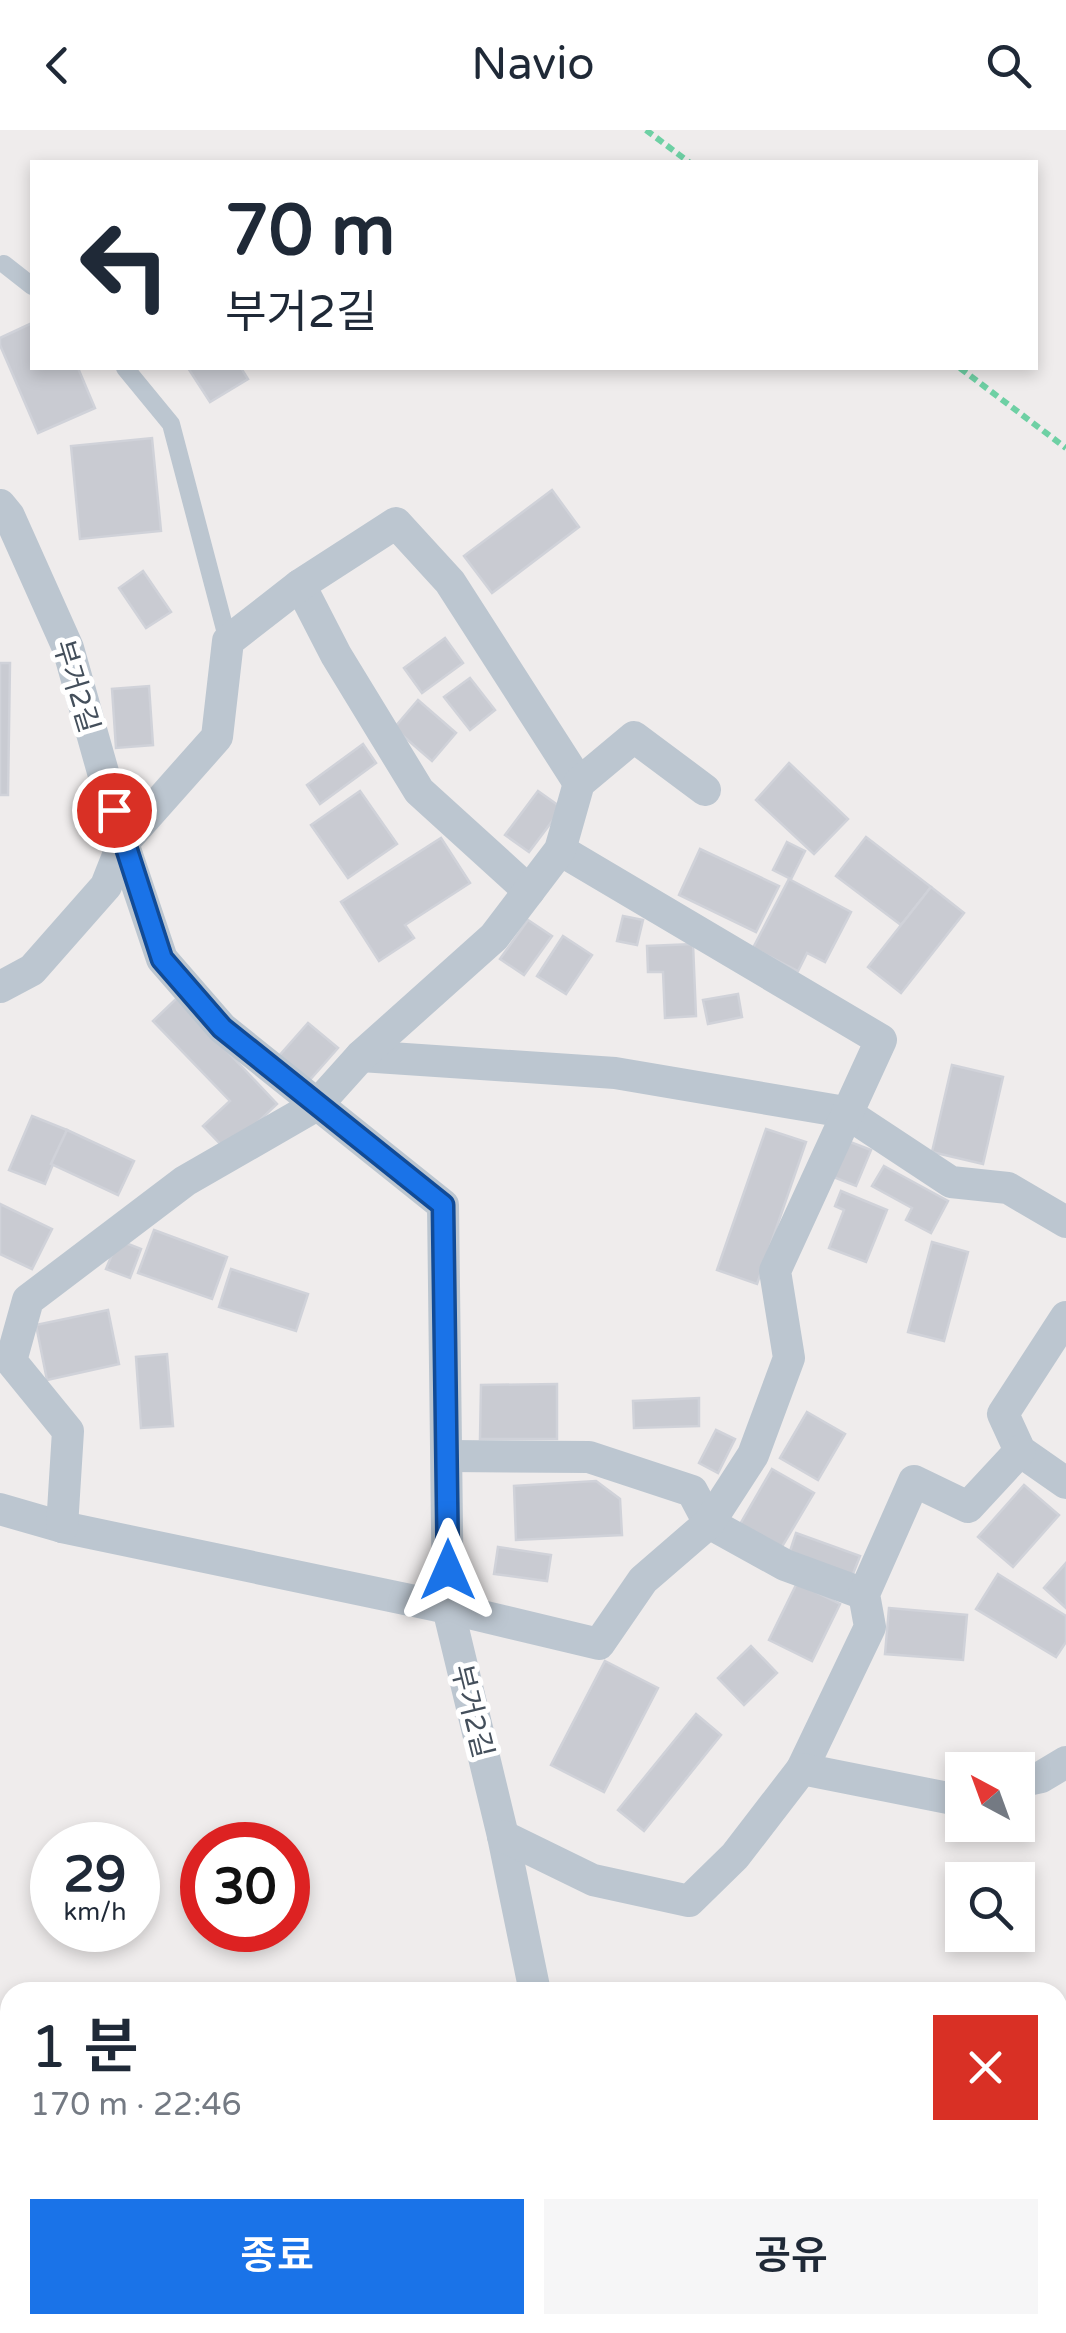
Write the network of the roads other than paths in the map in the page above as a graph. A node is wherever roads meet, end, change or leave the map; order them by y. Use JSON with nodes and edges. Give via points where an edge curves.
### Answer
{"nodes":[{"id":1,"x":4,"y":264,"type":"dead end"},
{"id":2,"x":30,"y":284,"type":"edge"},
{"id":3,"x":127,"y":370,"type":"edge"},
{"id":4,"x":0,"y":505,"type":"edge"},
{"id":5,"x":300,"y":585,"type":"junction"},
{"id":6,"x":228,"y":641,"type":"junction"},
{"id":7,"x":578,"y":782,"type":"junction"},
{"id":8,"x":705,"y":790,"type":"dead end"},
{"id":9,"x":123,"y":843,"type":"junction"},
{"id":10,"x":560,"y":850,"type":"junction"},
{"id":11,"x":530,"y":891,"type":"junction"},
{"id":12,"x":0,"y":987,"type":"edge"},
{"id":13,"x":360,"y":1056,"type":"junction"},
{"id":14,"x":317,"y":1106,"type":"junction"},
{"id":15,"x":846,"y":1112,"type":"junction"},
{"id":16,"x":1066,"y":1222,"type":"edge"},
{"id":17,"x":1066,"y":1316,"type":"edge"},
{"id":18,"x":1020,"y":1451,"type":"junction"},
{"id":19,"x":448,"y":1456,"type":"junction"},
{"id":20,"x":1066,"y":1483,"type":"edge"},
{"id":21,"x":0,"y":1509,"type":"edge"},
{"id":22,"x":709,"y":1523,"type":"junction"},
{"id":23,"x":62,"y":1527,"type":"junction"},
{"id":24,"x":864,"y":1594,"type":"junction"},
{"id":25,"x":448,"y":1608,"type":"junction"},
{"id":26,"x":1066,"y":1762,"type":"edge"},
{"id":27,"x":802,"y":1769,"type":"junction"},
{"id":28,"x":1035,"y":1778,"type":"edge"},
{"id":29,"x":945,"y":1797,"type":"edge"},
{"id":30,"x":503,"y":1836,"type":"junction"},
{"id":31,"x":532,"y":1982,"type":"edge"}],
"edges":[{"from":1,"to":2,"type":"lane"},
{"from":3,"to":6,"type":"lane","via":[[171,424]]},
{"from":4,"to":9,"type":"street","name":"부거2길","via":[[68,648]]},
{"from":5,"to":6,"type":"street"},
{"from":5,"to":7,"type":"street","via":[[396,522],[450,582]]},
{"from":5,"to":11,"type":"street","via":[[418,791]]},
{"from":6,"to":9,"type":"street","via":[[217,737]]},
{"from":7,"to":8,"type":"street","via":[[634,737]]},
{"from":7,"to":10,"type":"street"},
{"from":9,"to":12,"type":"street","via":[[106,886],[32,970]]},
{"from":9,"to":14,"type":"street","name":"부거2길","via":[[162,959],[222,1028]]},
{"from":10,"to":11,"type":"street"},
{"from":10,"to":15,"type":"street","via":[[881,1040]]},
{"from":11,"to":13,"type":"street","via":[[494,937]]},
{"from":13,"to":14,"type":"street"},
{"from":13,"to":15,"type":"street","via":[[616,1072]]},
{"from":14,"to":19,"type":"street","name":"부거2길","via":[[443,1205]]},
{"from":14,"to":23,"type":"street","via":[[185,1182],[28,1300],[12,1361],[68,1432]]},
{"from":15,"to":16,"type":"street","via":[[951,1182],[1008,1188]]},
{"from":15,"to":22,"type":"street","via":[[775,1271],[790,1358],[753,1455]]},
{"from":17,"to":18,"type":"street","via":[[1004,1414]]},
{"from":18,"to":20,"type":"street"},
{"from":18,"to":24,"type":"street","via":[[968,1508],[914,1481]]},
{"from":19,"to":22,"type":"street","via":[[590,1457],[692,1492]]},
{"from":19,"to":25,"type":"street","name":"부거2길"},
{"from":21,"to":23,"type":"street"},
{"from":22,"to":24,"type":"street","via":[[785,1565]]},
{"from":22,"to":25,"type":"street","via":[[643,1580],[599,1644]]},
{"from":23,"to":25,"type":"street"},
{"from":24,"to":27,"type":"street","via":[[870,1627]]},
{"from":25,"to":30,"type":"street","name":"부거2길"},
{"from":26,"to":28,"type":"street"},
{"from":27,"to":29,"type":"street"},
{"from":27,"to":30,"type":"street","via":[[736,1856],[689,1900],[593,1880]]},
{"from":30,"to":31,"type":"street","name":"부거2길"}]}
